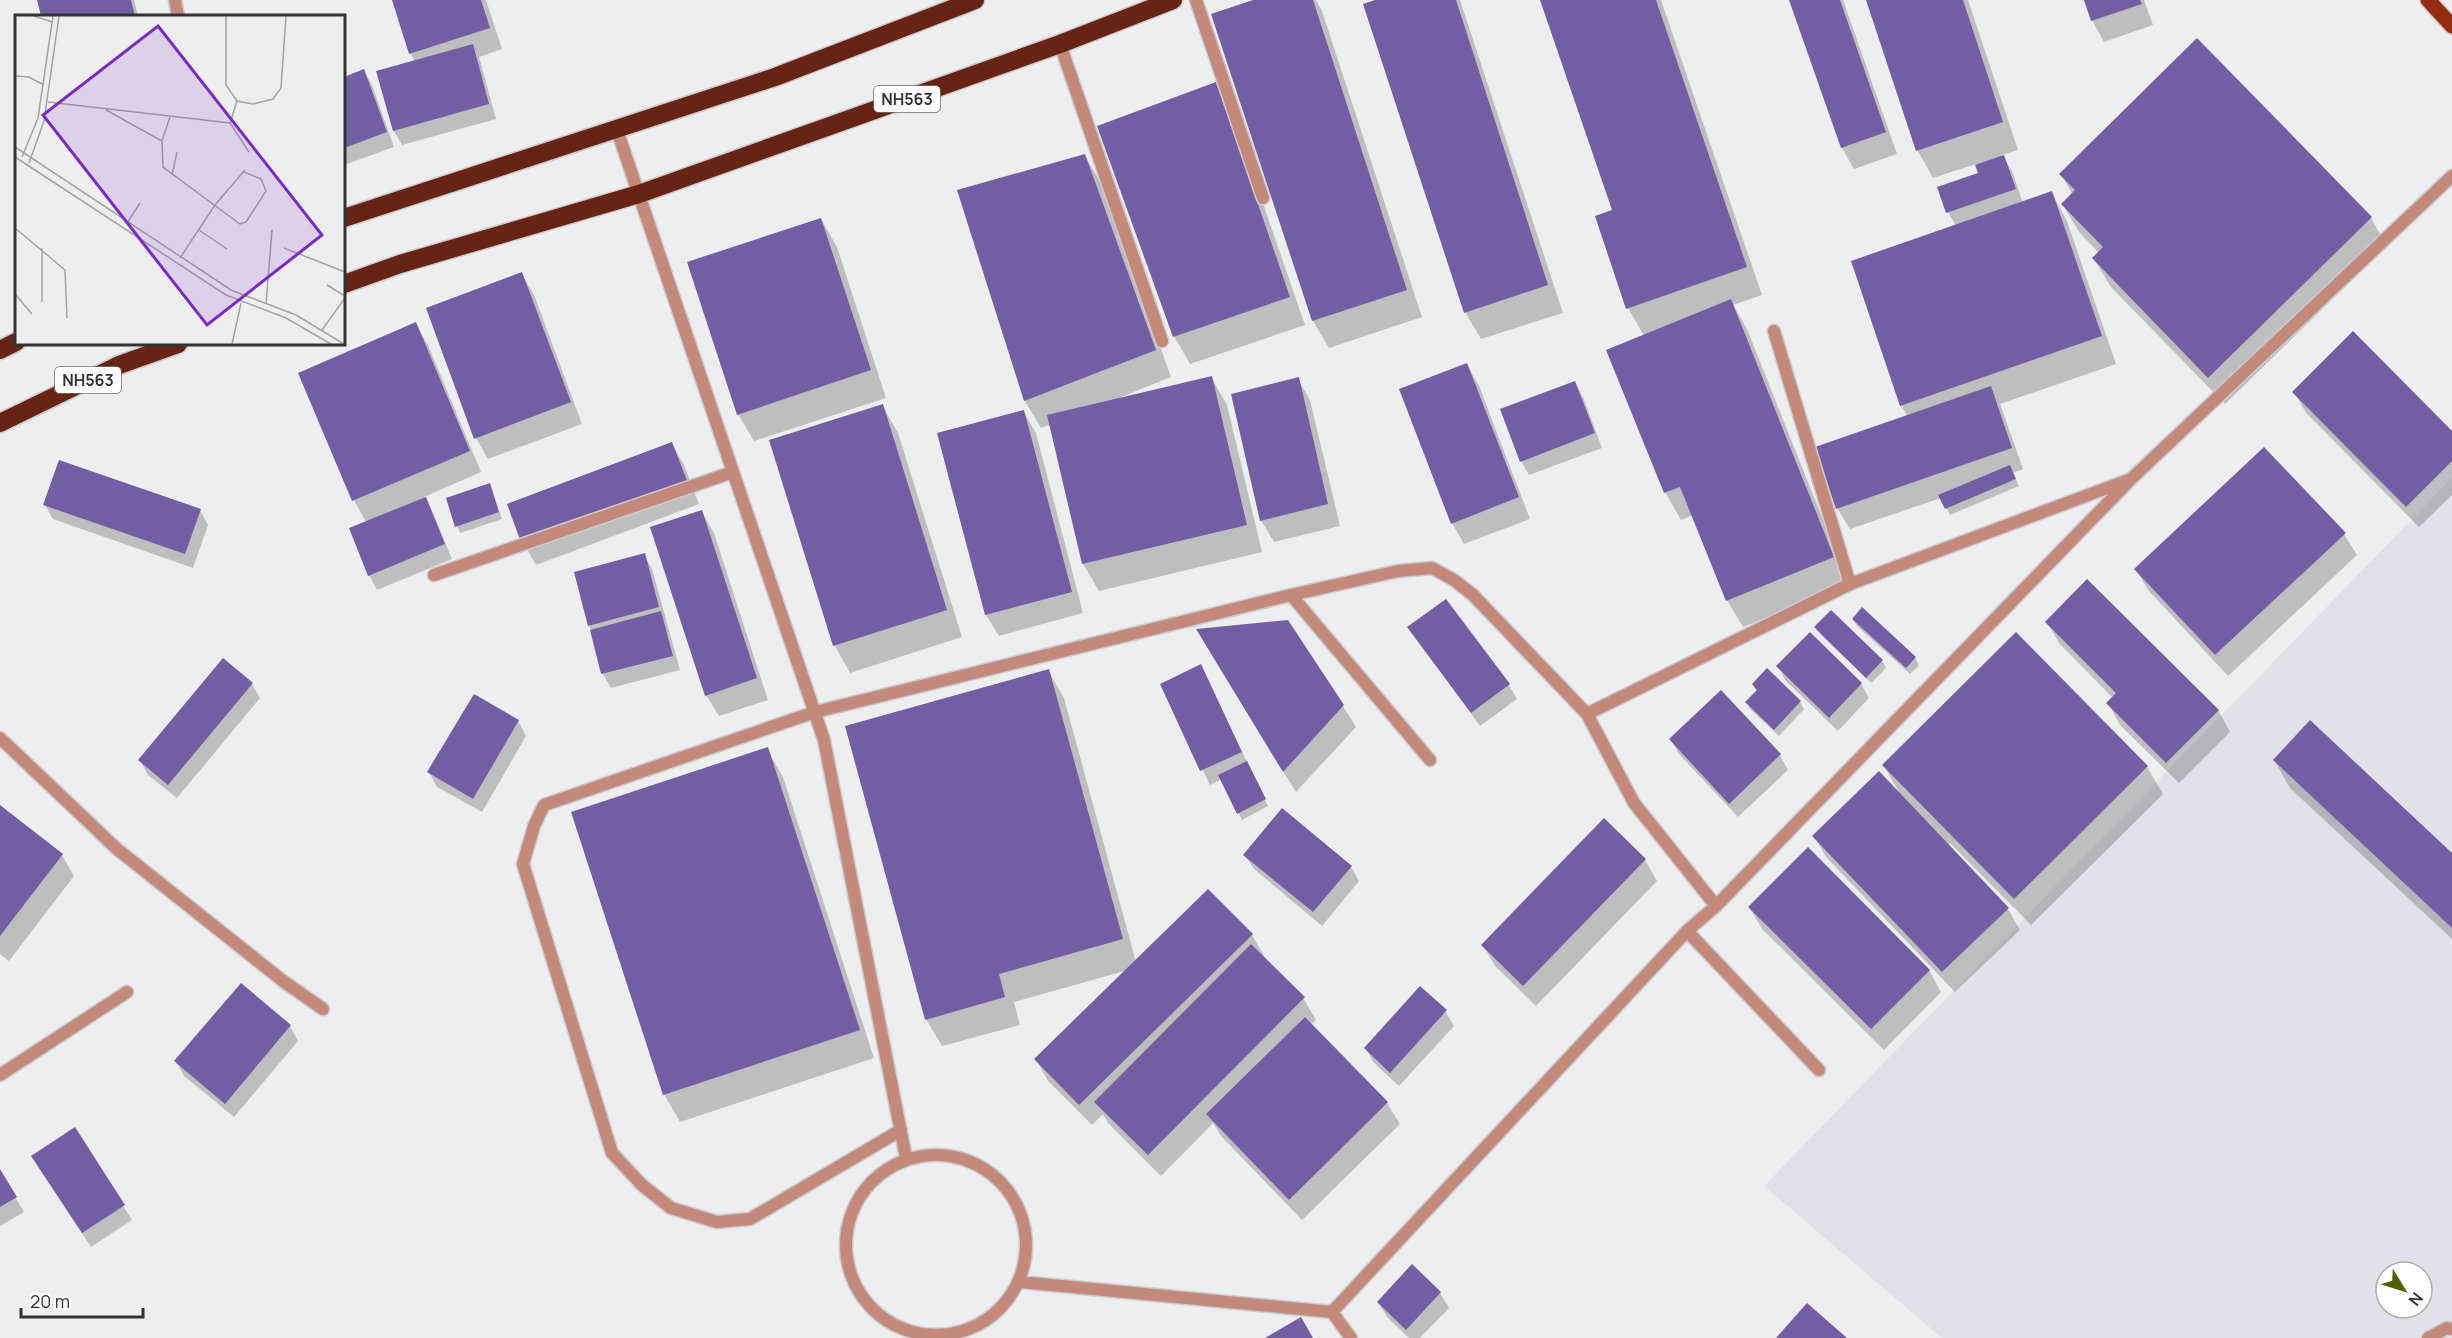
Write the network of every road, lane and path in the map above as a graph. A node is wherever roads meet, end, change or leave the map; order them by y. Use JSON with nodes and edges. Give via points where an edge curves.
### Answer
{"nodes":[{"id":1,"x":175,"y":0,"type":"edge"},
{"id":2,"x":975,"y":0,"type":"edge"},
{"id":3,"x":1173,"y":0,"type":"edge"},
{"id":4,"x":1196,"y":0,"type":"edge"},
{"id":5,"x":2428,"y":0,"type":"edge"},
{"id":6,"x":178,"y":15,"type":"edge"},
{"id":7,"x":2452,"y":26,"type":"edge"},
{"id":8,"x":1060,"y":44,"type":"junction"},
{"id":9,"x":617,"y":130,"type":"junction"},
{"id":10,"x":2452,"y":177,"type":"edge"},
{"id":11,"x":639,"y":194,"type":"junction"},
{"id":12,"x":1263,"y":198,"type":"dead end"},
{"id":13,"x":345,"y":218,"type":"edge"},
{"id":14,"x":345,"y":284,"type":"edge"},
{"id":15,"x":1774,"y":331,"type":"dead end"},
{"id":16,"x":1162,"y":341,"type":"dead end"},
{"id":17,"x":15,"y":342,"type":"edge"},
{"id":18,"x":175,"y":345,"type":"edge"},
{"id":19,"x":0,"y":350,"type":"edge"},
{"id":20,"x":0,"y":423,"type":"edge"},
{"id":21,"x":733,"y":472,"type":"junction"},
{"id":22,"x":2131,"y":479,"type":"junction"},
{"id":23,"x":434,"y":575,"type":"dead end"},
{"id":24,"x":1850,"y":584,"type":"junction"},
{"id":25,"x":1291,"y":595,"type":"junction"},
{"id":26,"x":814,"y":712,"type":"junction"},
{"id":27,"x":1587,"y":714,"type":"junction"},
{"id":28,"x":0,"y":738,"type":"edge"},
{"id":29,"x":1430,"y":760,"type":"dead end"},
{"id":30,"x":1716,"y":906,"type":"junction"},
{"id":31,"x":1687,"y":931,"type":"junction"},
{"id":32,"x":127,"y":992,"type":"dead end"},
{"id":33,"x":323,"y":1009,"type":"dead end"},
{"id":34,"x":1819,"y":1070,"type":"dead end"},
{"id":35,"x":0,"y":1075,"type":"edge"},
{"id":36,"x":901,"y":1130,"type":"junction"},
{"id":37,"x":906,"y":1158,"type":"junction"},
{"id":38,"x":1020,"y":1282,"type":"junction"},
{"id":39,"x":1332,"y":1312,"type":"junction"},
{"id":40,"x":2452,"y":1329,"type":"edge"},
{"id":41,"x":1351,"y":1338,"type":"edge"},
{"id":42,"x":2428,"y":1338,"type":"edge"}],
"edges":[{"from":1,"to":6,"type":"street"},
{"from":2,"to":9,"type":"highway","via":[[775,77]]},
{"from":3,"to":8,"type":"highway","number":"NH563"},
{"from":4,"to":12,"type":"street"},
{"from":5,"to":7,"type":"main road"},
{"from":8,"to":11,"type":"highway","number":"NH563"},
{"from":8,"to":16,"type":"street"},
{"from":9,"to":11,"type":"street"},
{"from":9,"to":13,"type":"highway"},
{"from":10,"to":22,"type":"street"},
{"from":11,"to":14,"type":"highway","number":"NH563"},
{"from":11,"to":21,"type":"street"},
{"from":15,"to":24,"type":"street"},
{"from":17,"to":19,"type":"highway"},
{"from":18,"to":20,"type":"highway","number":"NH563","via":[[119,365]]},
{"from":21,"to":23,"type":"street"},
{"from":21,"to":26,"type":"street"},
{"from":22,"to":24,"type":"street"},
{"from":22,"to":30,"type":"street"},
{"from":24,"to":27,"type":"street"},
{"from":25,"to":26,"type":"street"},
{"from":25,"to":27,"type":"street","via":[[1398,571],[1432,568],[1473,595]]},
{"from":25,"to":29,"type":"street"},
{"from":26,"to":36,"type":"street","via":[[824,740]]},
{"from":26,"to":36,"type":"street","via":[[544,805],[522,864],[612,1152],[642,1185],[671,1208],[717,1222],[750,1219]]},
{"from":27,"to":30,"type":"street","via":[[1634,803]]},
{"from":28,"to":33,"type":"street","via":[[117,849]]},
{"from":30,"to":31,"type":"street"},
{"from":31,"to":34,"type":"street"},
{"from":31,"to":39,"type":"street"},
{"from":32,"to":35,"type":"street"},
{"from":36,"to":37,"type":"street"},
{"from":37,"to":38,"type":"street","via":[[943,1154],[978,1164],[1006,1187],[1023,1219],[1026,1255]]},
{"from":37,"to":38,"type":"street","via":[[875,1176],[854,1205],[851,1216],[845,1239],[849,1275],[867,1306],[895,1327],[918,1333],[930,1336],[965,1331],[996,1313]]},
{"from":38,"to":39,"type":"street"},
{"from":39,"to":41,"type":"street"},
{"from":40,"to":42,"type":"street"}]}
